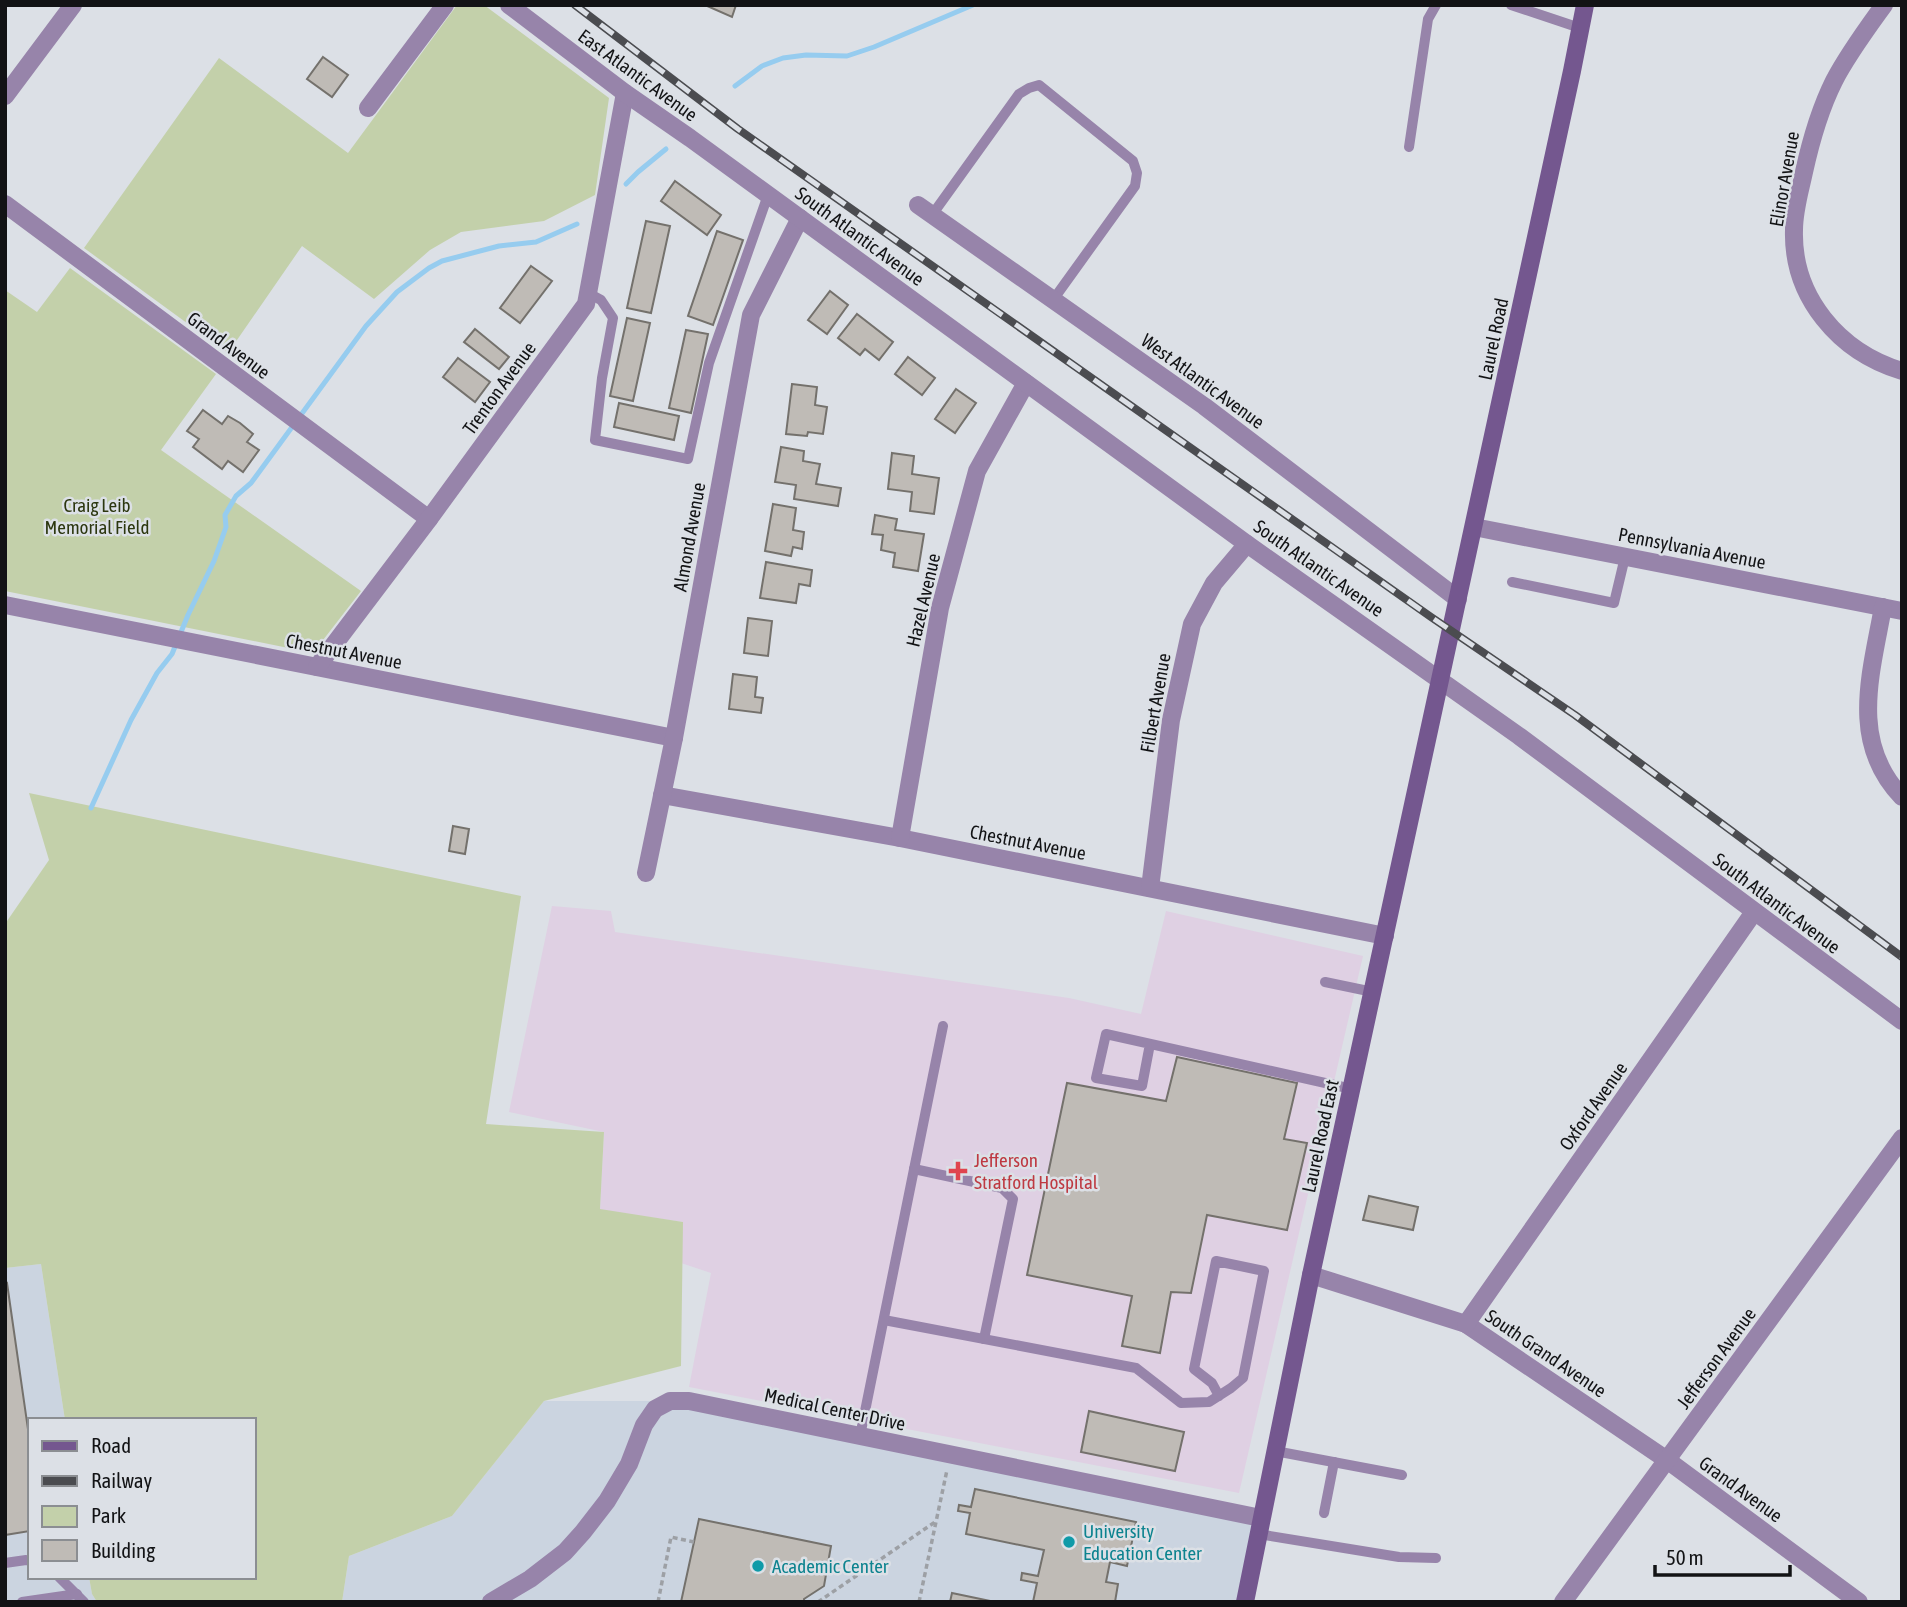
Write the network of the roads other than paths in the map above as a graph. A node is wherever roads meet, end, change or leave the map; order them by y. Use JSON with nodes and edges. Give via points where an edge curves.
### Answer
{"nodes":[{"id":1,"x":73,"y":5,"type":"edge"},
{"id":2,"x":445,"y":5,"type":"edge"},
{"id":3,"x":509,"y":5,"type":"edge"},
{"id":4,"x":1436,"y":5,"type":"edge"},
{"id":5,"x":1511,"y":5,"type":"edge"},
{"id":6,"x":1585,"y":5,"type":"edge"},
{"id":7,"x":1884,"y":5,"type":"edge"},
{"id":8,"x":1580,"y":28,"type":"junction"},
{"id":9,"x":625,"y":93,"type":"junction"},
{"id":10,"x":5,"y":96,"type":"edge"},
{"id":11,"x":368,"y":108,"type":"dead end"},
{"id":12,"x":1409,"y":147,"type":"dead end"},
{"id":13,"x":709,"y":152,"type":"joint"},
{"id":14,"x":768,"y":195,"type":"junction"},
{"id":15,"x":5,"y":204,"type":"edge"},
{"id":16,"x":925,"y":210,"type":"joint"},
{"id":17,"x":800,"y":218,"type":"junction"},
{"id":18,"x":588,"y":293,"type":"junction"},
{"id":19,"x":1053,"y":300,"type":"junction"},
{"id":20,"x":1902,"y":372,"type":"edge"},
{"id":21,"x":1026,"y":383,"type":"junction"},
{"id":22,"x":429,"y":519,"type":"junction"},
{"id":23,"x":1474,"y":527,"type":"junction"},
{"id":24,"x":1247,"y":544,"type":"junction"},
{"id":25,"x":1625,"y":556,"type":"junction"},
{"id":26,"x":1513,"y":582,"type":"dead end"},
{"id":27,"x":1458,"y":599,"type":"junction"},
{"id":28,"x":5,"y":605,"type":"edge"},
{"id":29,"x":1883,"y":607,"type":"junction"},
{"id":30,"x":1902,"y":611,"type":"edge"},
{"id":31,"x":317,"y":667,"type":"junction"},
{"id":32,"x":1440,"y":680,"type":"junction"},
{"id":33,"x":674,"y":738,"type":"junction"},
{"id":34,"x":662,"y":795,"type":"junction"},
{"id":35,"x":1902,"y":797,"type":"edge"},
{"id":36,"x":900,"y":838,"type":"junction"},
{"id":37,"x":646,"y":873,"type":"dead end"},
{"id":38,"x":1150,"y":888,"type":"junction"},
{"id":39,"x":1754,"y":912,"type":"junction"},
{"id":40,"x":1385,"y":936,"type":"junction"},
{"id":41,"x":1325,"y":982,"type":"dead end"},
{"id":42,"x":1373,"y":992,"type":"junction"},
{"id":43,"x":1902,"y":1021,"type":"edge"},
{"id":44,"x":943,"y":1026,"type":"dead end"},
{"id":45,"x":1150,"y":1044,"type":"junction"},
{"id":46,"x":1352,"y":1088,"type":"junction"},
{"id":47,"x":1902,"y":1138,"type":"edge"},
{"id":48,"x":914,"y":1169,"type":"junction"},
{"id":49,"x":1311,"y":1275,"type":"junction"},
{"id":50,"x":884,"y":1320,"type":"junction"},
{"id":51,"x":1466,"y":1324,"type":"junction"},
{"id":52,"x":984,"y":1339,"type":"junction"},
{"id":53,"x":1219,"y":1396,"type":"junction"},
{"id":54,"x":860,"y":1436,"type":"junction"},
{"id":55,"x":1275,"y":1451,"type":"junction"},
{"id":56,"x":1667,"y":1460,"type":"junction"},
{"id":57,"x":1334,"y":1462,"type":"junction"},
{"id":58,"x":1402,"y":1475,"type":"dead end"},
{"id":59,"x":1324,"y":1513,"type":"dead end"},
{"id":60,"x":1260,"y":1526,"type":"junction"},
{"id":61,"x":1436,"y":1558,"type":"dead end"},
{"id":62,"x":28,"y":1561,"type":"edge"},
{"id":63,"x":5,"y":1563,"type":"edge"},
{"id":64,"x":61,"y":1579,"type":"edge"},
{"id":65,"x":80,"y":1598,"type":"edge"},
{"id":66,"x":52,"y":1600,"type":"edge"},
{"id":67,"x":22,"y":1602,"type":"edge"},
{"id":68,"x":491,"y":1602,"type":"edge"},
{"id":69,"x":1245,"y":1602,"type":"edge"},
{"id":70,"x":1563,"y":1602,"type":"edge"},
{"id":71,"x":1859,"y":1602,"type":"edge"}],
"edges":[{"from":1,"to":10,"type":"street"},
{"from":2,"to":11,"type":"street"},
{"from":3,"to":9,"type":"street","name":"East Atlantic Avenue"},
{"from":4,"to":12,"type":"lane","via":[[1428,19]]},
{"from":5,"to":8,"type":"lane"},
{"from":6,"to":8,"type":"main road","name":"Laurel Road"},
{"from":7,"to":20,"type":"street","name":"Elinor Avenue","via":[[1844,62],[1817,118],[1797,206],[1794,243],[1807,291],[1830,327],[1864,356]]},
{"from":8,"to":23,"type":"main road","name":"Laurel Road"},
{"from":9,"to":13,"type":"street","name":"East Atlantic Avenue"},
{"from":9,"to":18,"type":"street","name":"Trenton Avenue"},
{"from":13,"to":14,"type":"street","name":"South Atlantic Avenue"},
{"from":14,"to":17,"type":"street","name":"South Atlantic Avenue"},
{"from":14,"to":18,"type":"lane","via":[[709,363],[688,459],[595,440],[613,318],[601,300]]},
{"from":15,"to":22,"type":"street","name":"Grand Avenue"},
{"from":16,"to":19,"type":"street","name":"West Atlantic Avenue"},
{"from":16,"to":19,"type":"lane","via":[[1019,94],[1039,85],[1133,161],[1137,173],[1135,186]]},
{"from":17,"to":21,"type":"street","name":"South Atlantic Avenue"},
{"from":17,"to":33,"type":"street","name":"Almond Avenue","via":[[751,315]]},
{"from":18,"to":22,"type":"street","name":"Trenton Avenue","via":[[586,304]]},
{"from":19,"to":27,"type":"street","name":"West Atlantic Avenue","via":[[1204,406]]},
{"from":21,"to":24,"type":"street","name":"South Atlantic Avenue"},
{"from":21,"to":36,"type":"street","name":"Hazel Avenue","via":[[974,483],[940,608]]},
{"from":22,"to":31,"type":"street","name":"Trenton Avenue"},
{"from":23,"to":25,"type":"street","name":"Pennsylvania Avenue"},
{"from":23,"to":27,"type":"main road","name":"Laurel Road"},
{"from":24,"to":32,"type":"street","name":"South Atlantic Avenue"},
{"from":24,"to":38,"type":"street","name":"Filbert Avenue","via":[[1214,583],[1192,624],[1171,720]]},
{"from":25,"to":26,"type":"lane","via":[[1614,603]]},
{"from":25,"to":29,"type":"street","name":"Pennsylvania Avenue"},
{"from":27,"to":32,"type":"main road","name":"Laurel Road"},
{"from":28,"to":31,"type":"street","name":"Chestnut Avenue"},
{"from":29,"to":30,"type":"street","name":"Pennsylvania Avenue"},
{"from":29,"to":35,"type":"street","via":[[1867,725],[1881,771]]},
{"from":31,"to":33,"type":"street","name":"Chestnut Avenue"},
{"from":32,"to":39,"type":"street","name":"South Atlantic Avenue"},
{"from":32,"to":40,"type":"main road","name":"Laurel Road East"},
{"from":33,"to":34,"type":"street","name":"Almond Avenue"},
{"from":34,"to":36,"type":"street","name":"Chestnut Avenue"},
{"from":34,"to":37,"type":"street","name":"Almond Avenue"},
{"from":36,"to":38,"type":"street","name":"Chestnut Avenue"},
{"from":38,"to":40,"type":"street","name":"Chestnut Avenue"},
{"from":39,"to":43,"type":"street","name":"South Atlantic Avenue"},
{"from":39,"to":51,"type":"street","name":"Oxford Avenue"},
{"from":40,"to":42,"type":"main road","name":"Laurel Road East"},
{"from":41,"to":42,"type":"lane"},
{"from":42,"to":46,"type":"main road","name":"Laurel Road East"},
{"from":44,"to":48,"type":"lane"},
{"from":45,"to":45,"type":"lane","via":[[1106,1034],[1096,1078],[1142,1086]]},
{"from":45,"to":46,"type":"lane"},
{"from":46,"to":49,"type":"main road","name":"Laurel Road East"},
{"from":47,"to":56,"type":"street","name":"Jefferson Avenue"},
{"from":48,"to":50,"type":"lane"},
{"from":48,"to":52,"type":"lane","via":[[1002,1188],[1013,1199]]},
{"from":49,"to":51,"type":"street","name":"South Grand Avenue"},
{"from":49,"to":55,"type":"main road","name":"Laurel Road East"},
{"from":50,"to":52,"type":"lane"},
{"from":50,"to":54,"type":"lane"},
{"from":51,"to":56,"type":"street","name":"South Grand Avenue"},
{"from":52,"to":53,"type":"lane","via":[[1136,1368],[1181,1403],[1209,1402]]},
{"from":53,"to":53,"type":"lane","via":[[1243,1378],[1264,1271],[1216,1261],[1194,1369],[1212,1383]]},
{"from":54,"to":60,"type":"street","name":"Medical Center Drive"},
{"from":54,"to":68,"type":"street","name":"Medical Center Drive","via":[[670,1401],[655,1409],[607,1501],[565,1552]]},
{"from":55,"to":57,"type":"lane"},
{"from":55,"to":60,"type":"main road","name":"Laurel Road East"},
{"from":56,"to":70,"type":"street","name":"Jefferson Avenue"},
{"from":56,"to":71,"type":"street","name":"Grand Avenue"},
{"from":57,"to":58,"type":"lane"},
{"from":57,"to":59,"type":"lane"},
{"from":60,"to":61,"type":"lane","via":[[1399,1557]]},
{"from":60,"to":69,"type":"main road","name":"Laurel Road East"},
{"from":62,"to":63,"type":"lane"},
{"from":64,"to":65,"type":"lane"},
{"from":65,"to":66,"type":"lane"},
{"from":66,"to":67,"type":"lane"}]}
